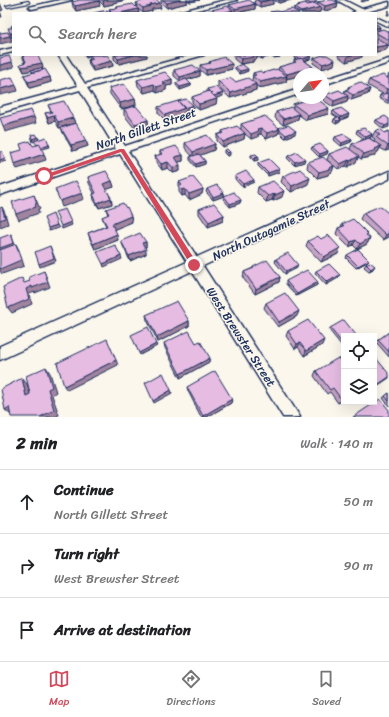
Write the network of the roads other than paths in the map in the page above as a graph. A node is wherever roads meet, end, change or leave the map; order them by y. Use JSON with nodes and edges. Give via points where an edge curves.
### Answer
{"nodes":[{"id":1,"x":69,"y":0,"type":"edge"},
{"id":2,"x":234,"y":0,"type":"edge"},
{"id":3,"x":340,"y":0,"type":"edge"},
{"id":4,"x":389,"y":4,"type":"edge"},
{"id":5,"x":8,"y":6,"type":"dead end"},
{"id":6,"x":30,"y":6,"type":"edge"},
{"id":7,"x":181,"y":12,"type":"edge"},
{"id":8,"x":361,"y":12,"type":"edge"},
{"id":9,"x":377,"y":20,"type":"edge"},
{"id":10,"x":389,"y":26,"type":"edge"},
{"id":11,"x":12,"y":50,"type":"edge"},
{"id":12,"x":0,"y":53,"type":"edge"},
{"id":13,"x":63,"y":56,"type":"edge"},
{"id":14,"x":196,"y":56,"type":"edge"},
{"id":15,"x":389,"y":61,"type":"edge"},
{"id":16,"x":329,"y":81,"type":"edge"},
{"id":17,"x":82,"y":87,"type":"junction"},
{"id":18,"x":293,"y":93,"type":"edge"},
{"id":19,"x":0,"y":110,"type":"edge"},
{"id":20,"x":122,"y":150,"type":"junction"},
{"id":21,"x":389,"y":175,"type":"edge"},
{"id":22,"x":0,"y":191,"type":"edge"},
{"id":23,"x":194,"y":265,"type":"junction"},
{"id":24,"x":0,"y":353,"type":"edge"},
{"id":25,"x":292,"y":417,"type":"edge"}],
"edges":[{"from":1,"to":6,"type":"street"},
{"from":2,"to":7,"type":"street"},
{"from":3,"to":8,"type":"street"},
{"from":4,"to":8,"type":"street"},
{"from":5,"to":6,"type":"lane"},
{"from":9,"to":10,"type":"street"},
{"from":11,"to":12,"type":"street"},
{"from":13,"to":17,"type":"street","name":"West Brewster Street"},
{"from":14,"to":17,"type":"street"},
{"from":15,"to":16,"type":"street"},
{"from":17,"to":19,"type":"street"},
{"from":17,"to":20,"type":"street","name":"West Brewster Street"},
{"from":18,"to":20,"type":"street","name":"North Gillett Street"},
{"from":20,"to":22,"type":"street","name":"North Gillett Street"},
{"from":20,"to":23,"type":"street","name":"West Brewster Street"},
{"from":21,"to":23,"type":"street","name":"North Outagamie Street"},
{"from":23,"to":24,"type":"street","name":"North Outagamie Street"},
{"from":23,"to":25,"type":"street","name":"West Brewster Street"}]}
